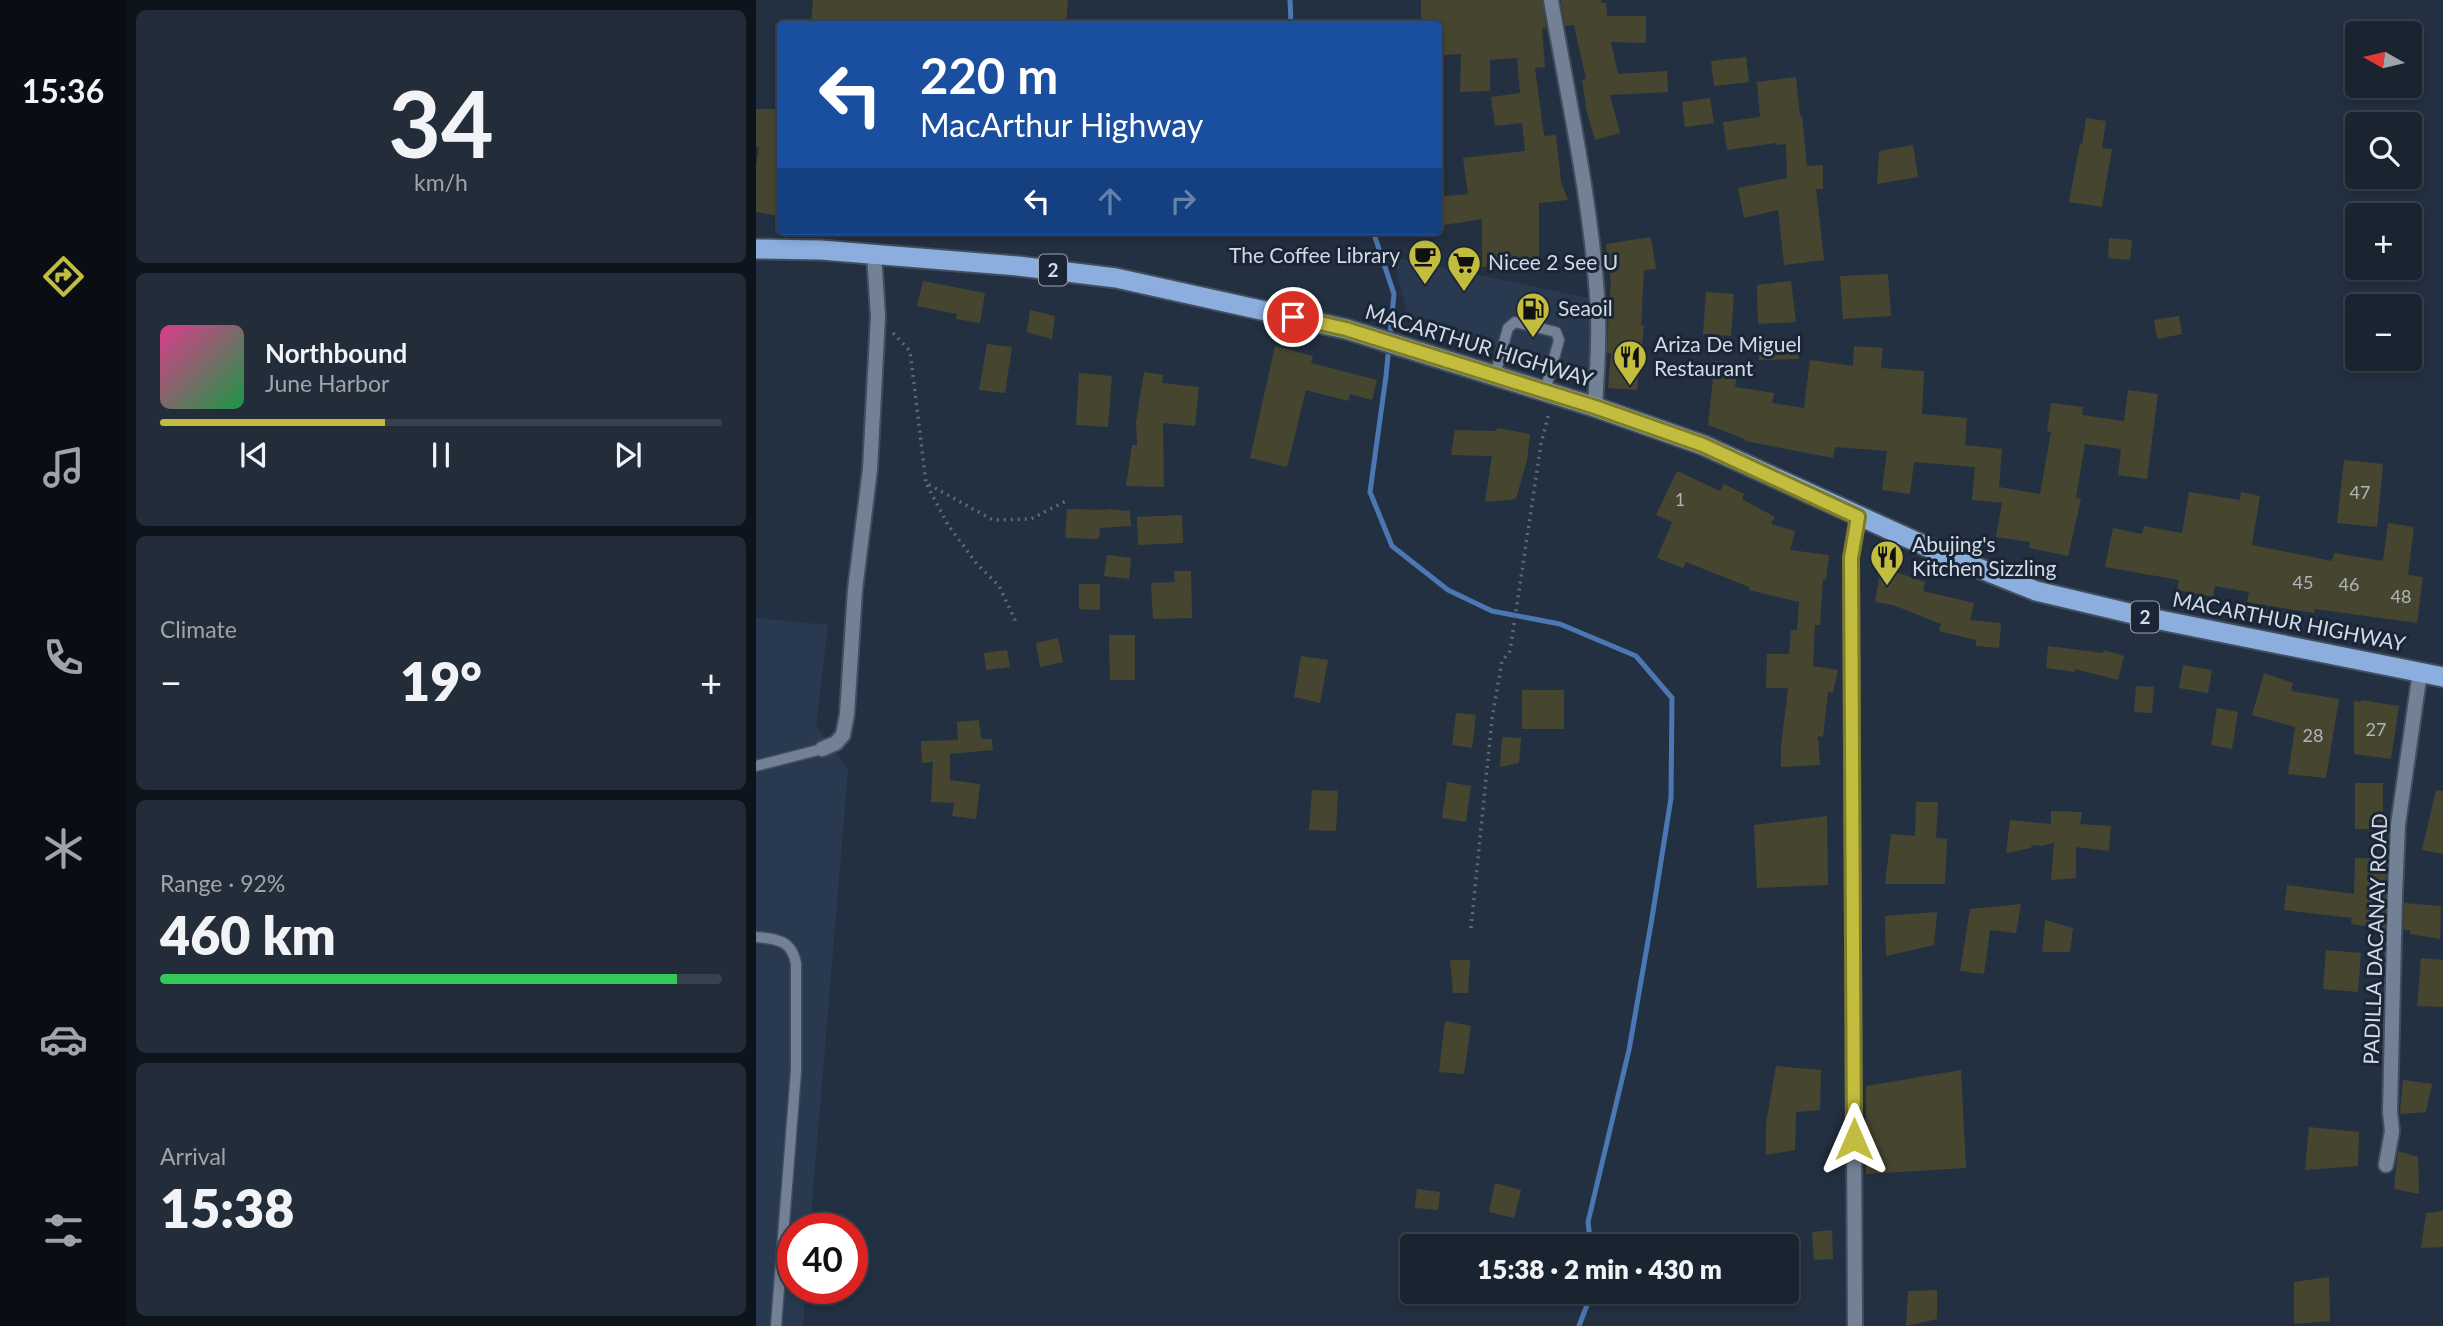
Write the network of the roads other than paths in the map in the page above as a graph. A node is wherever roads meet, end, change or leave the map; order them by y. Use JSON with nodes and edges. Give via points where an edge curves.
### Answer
{"nodes":[{"id":1,"x":1550,"y":0,"type":"edge"},
{"id":2,"x":756,"y":249,"type":"edge"},
{"id":3,"x":874,"y":255,"type":"junction"},
{"id":4,"x":1495,"y":375,"type":"junction"},
{"id":5,"x":1549,"y":392,"type":"junction"},
{"id":6,"x":1595,"y":407,"type":"junction"},
{"id":7,"x":1858,"y":517,"type":"junction"},
{"id":8,"x":2420,"y":672,"type":"junction"},
{"id":9,"x":2443,"y":677,"type":"edge"},
{"id":10,"x":822,"y":749,"type":"joint"},
{"id":11,"x":756,"y":766,"type":"edge"},
{"id":12,"x":756,"y":937,"type":"edge"},
{"id":13,"x":2386,"y":1165,"type":"dead end"},
{"id":14,"x":776,"y":1326,"type":"edge"},
{"id":15,"x":1855,"y":1326,"type":"edge"}],
"edges":[{"from":1,"to":6,"type":"street","via":[[1598,298]]},
{"from":2,"to":3,"type":"highway","name":"MACARTHUR HIGHWAY","number":"2"},
{"from":3,"to":4,"type":"highway","name":"MACARTHUR HIGHWAY","number":"2","via":[[1116,278],[1346,329]]},
{"from":3,"to":10,"type":"street","via":[[878,316],[870,469],[855,590],[847,714],[843,735]]},
{"from":4,"to":5,"type":"highway","name":"MACARTHUR HIGHWAY","number":"2"},
{"from":4,"to":5,"type":"lane","via":[[1508,328],[1515,322],[1556,332],[1559,341]]},
{"from":5,"to":6,"type":"highway","name":"MACARTHUR HIGHWAY","number":"2"},
{"from":6,"to":7,"type":"highway","name":"MACARTHUR HIGHWAY","number":"2","via":[[1703,445]]},
{"from":7,"to":8,"type":"highway","name":"MACARTHUR HIGHWAY","number":"2","via":[[2036,591]]},
{"from":7,"to":15,"type":"street","via":[[1851,558]]},
{"from":8,"to":9,"type":"highway","name":"MACARTHUR HIGHWAY","number":"2"},
{"from":8,"to":13,"type":"street","name":"PADILLA DACANAY ROAD","via":[[2398,825],[2392,1130]]},
{"from":10,"to":11,"type":"lane"},
{"from":12,"to":14,"type":"lane","via":[[784,942],[796,964],[796,1070]]}]}
